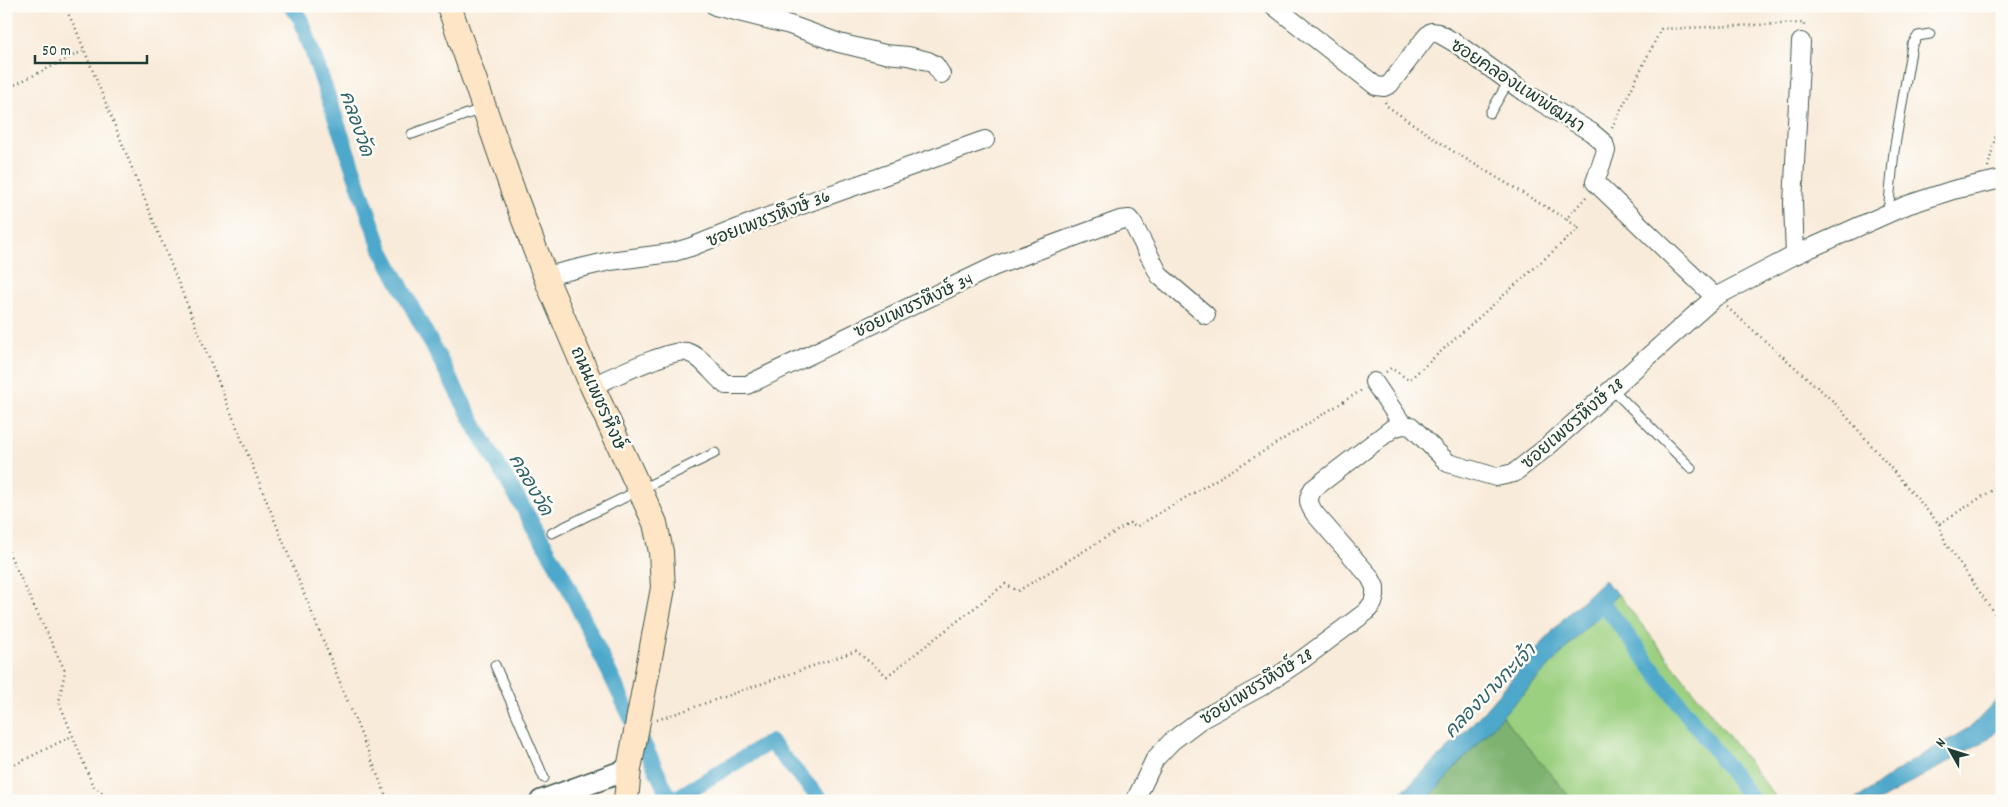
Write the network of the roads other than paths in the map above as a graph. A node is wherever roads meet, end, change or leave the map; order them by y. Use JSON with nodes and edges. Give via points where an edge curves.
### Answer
{"nodes":[{"id":1,"x":449,"y":6,"type":"edge"},
{"id":2,"x":715,"y":6,"type":"edge"},
{"id":3,"x":1274,"y":6,"type":"edge"},
{"id":4,"x":1930,"y":34,"type":"dead end"},
{"id":5,"x":1801,"y":42,"type":"road end"},
{"id":6,"x":941,"y":74,"type":"dead end"},
{"id":7,"x":1509,"y":81,"type":"junction"},
{"id":8,"x":484,"y":108,"type":"junction"},
{"id":9,"x":1490,"y":113,"type":"dead end"},
{"id":10,"x":412,"y":134,"type":"dead end"},
{"id":11,"x":985,"y":140,"type":"dead end"},
{"id":12,"x":1993,"y":181,"type":"edge"},
{"id":13,"x":1888,"y":213,"type":"junction"},
{"id":14,"x":1794,"y":255,"type":"junction"},
{"id":15,"x":546,"y":276,"type":"junction"},
{"id":16,"x":1715,"y":297,"type":"junction"},
{"id":17,"x":1206,"y":315,"type":"dead end"},
{"id":18,"x":1374,"y":382,"type":"road end"},
{"id":19,"x":592,"y":386,"type":"junction"},
{"id":20,"x":1612,"y":389,"type":"junction"},
{"id":21,"x":1403,"y":425,"type":"junction"},
{"id":22,"x":716,"y":453,"type":"dead end"},
{"id":23,"x":1691,"y":468,"type":"dead end"},
{"id":24,"x":640,"y":488,"type":"junction"},
{"id":25,"x":552,"y":533,"type":"dead end"},
{"id":26,"x":495,"y":665,"type":"dead end"},
{"id":27,"x":629,"y":768,"type":"junction"},
{"id":28,"x":553,"y":792,"type":"edge"},
{"id":29,"x":626,"y":801,"type":"edge"},
{"id":30,"x":1135,"y":801,"type":"edge"}],
"edges":[{"from":1,"to":8,"type":"main road","name":"ถนนเพชรหึงษ์"},
{"from":2,"to":6,"type":"street","via":[[790,25],[839,43],[928,61]]},
{"from":3,"to":7,"type":"street","name":"ซอยคลองแพพัฒนา","via":[[1376,86],[1390,84],[1431,32],[1457,44]]},
{"from":4,"to":13,"type":"lane","via":[[1918,36],[1912,45],[1894,152]]},
{"from":5,"to":14,"type":"street","via":[[1793,203]]},
{"from":7,"to":9,"type":"lane"},
{"from":7,"to":16,"type":"street","name":"ซอยคลองแพพัฒนา","via":[[1604,143],[1606,151],[1595,178],[1597,184]]},
{"from":8,"to":10,"type":"lane"},
{"from":8,"to":15,"type":"main road","name":"ถนนเพชรหึงษ์"},
{"from":11,"to":15,"type":"street","name":"ซอยเพชรหึงษ์ 36","via":[[691,247]]},
{"from":12,"to":13,"type":"street","name":"ซอยเพชรหึงษ์ 28","via":[[1907,204]]},
{"from":13,"to":14,"type":"street","name":"ซอยเพชรหึงษ์ 28"},
{"from":14,"to":16,"type":"street","name":"ซอยเพชรหึงษ์ 28"},
{"from":15,"to":19,"type":"main road","name":"ถนนเพชรหึงษ์"},
{"from":16,"to":20,"type":"street","name":"ซอยเพชรหึงษ์ 28"},
{"from":17,"to":19,"type":"street","name":"ซอยเพชรหึงษ์ 34","via":[[1160,276],[1133,224],[1129,219],[1120,220],[995,266],[747,385],[726,385],[710,368],[685,352],[664,356]]},
{"from":18,"to":21,"type":"street"},
{"from":19,"to":24,"type":"main road","name":"ถนนเพชรหึงษ์"},
{"from":20,"to":21,"type":"street","name":"ซอยเพชรหึงษ์ 28","via":[[1547,447],[1514,473],[1505,476],[1448,463],[1418,431]]},
{"from":20,"to":23,"type":"lane"},
{"from":21,"to":30,"type":"street","name":"ซอยเพชรหึงษ์ 28","via":[[1393,428],[1313,489],[1308,497],[1308,505],[1370,577],[1375,587],[1373,603],[1341,632],[1303,659],[1200,720],[1172,741],[1155,759]]},
{"from":22,"to":24,"type":"lane"},
{"from":24,"to":25,"type":"lane"},
{"from":24,"to":27,"type":"main road","name":"ถนนเพชรหึงษ์","via":[[655,523],[663,588]]},
{"from":26,"to":28,"type":"lane"},
{"from":27,"to":28,"type":"street"},
{"from":27,"to":29,"type":"main road","name":"ถนนเพชรหึงษ์"}]}
